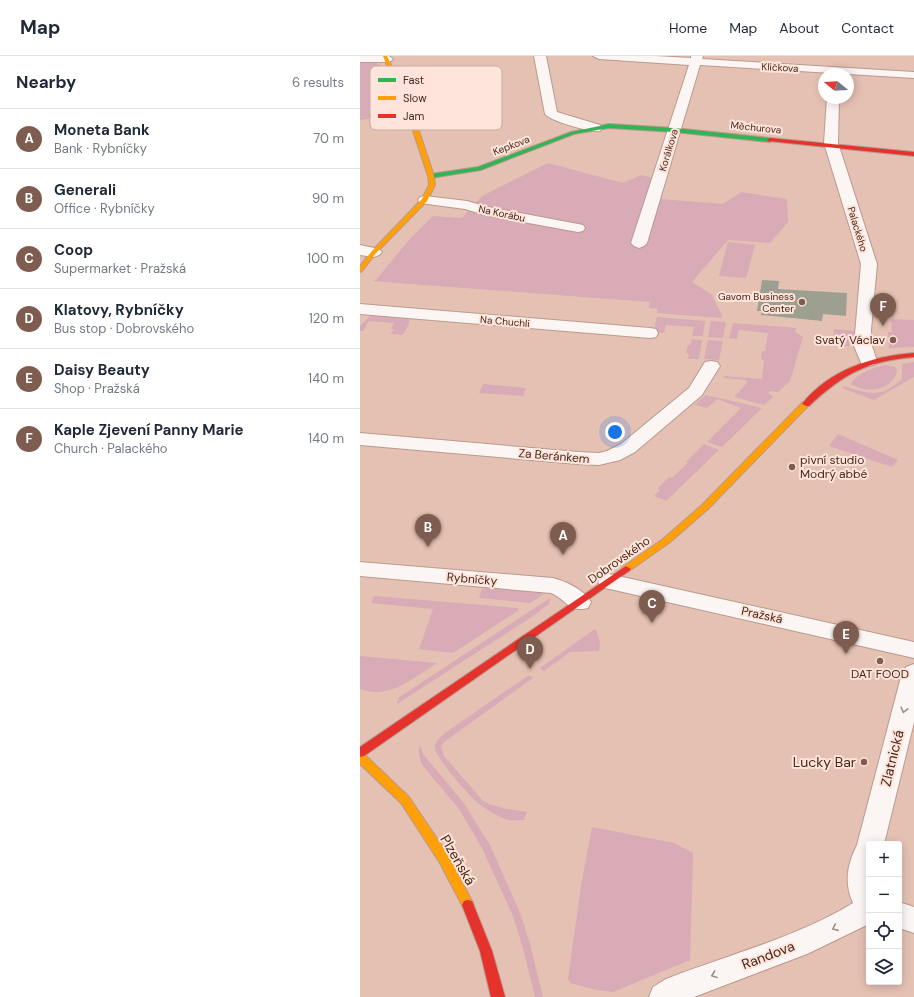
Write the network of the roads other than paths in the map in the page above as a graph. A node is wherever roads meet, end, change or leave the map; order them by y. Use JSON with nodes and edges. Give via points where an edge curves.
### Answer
{"nodes":[{"id":1,"x":540,"y":56,"type":"edge"},
{"id":2,"x":599,"y":56,"type":"edge"},
{"id":3,"x":835,"y":56,"type":"edge"},
{"id":4,"x":386,"y":58,"type":"edge"},
{"id":5,"x":360,"y":59,"type":"edge"},
{"id":6,"x":697,"y":59,"type":"edge"},
{"id":7,"x":835,"y":68,"type":"edge"},
{"id":8,"x":818,"y":70,"type":"edge"},
{"id":9,"x":854,"y":72,"type":"edge"},
{"id":10,"x":914,"y":74,"type":"edge"},
{"id":11,"x":833,"y":104,"type":"edge"},
{"id":12,"x":596,"y":128,"type":"junction"},
{"id":13,"x":416,"y":130,"type":"edge"},
{"id":14,"x":674,"y":130,"type":"junction"},
{"id":15,"x":833,"y":146,"type":"junction"},
{"id":16,"x":914,"y":154,"type":"edge"},
{"id":17,"x":431,"y":176,"type":"junction"},
{"id":18,"x":425,"y":200,"type":"junction"},
{"id":19,"x":578,"y":228,"type":"dead end"},
{"id":20,"x":639,"y":243,"type":"dead end"},
{"id":21,"x":367,"y":251,"type":"edge"},
{"id":22,"x":360,"y":270,"type":"edge"},
{"id":23,"x":360,"y":309,"type":"edge"},
{"id":24,"x":650,"y":333,"type":"dead end"},
{"id":25,"x":914,"y":354,"type":"edge"},
{"id":26,"x":868,"y":361,"type":"junction"},
{"id":27,"x":711,"y":366,"type":"dead end"},
{"id":28,"x":360,"y":439,"type":"edge"},
{"id":29,"x":360,"y":569,"type":"edge"},
{"id":30,"x":609,"y":582,"type":"junction"},
{"id":31,"x":580,"y":602,"type":"junction"},
{"id":32,"x":914,"y":650,"type":"edge"},
{"id":33,"x":914,"y":673,"type":"edge"},
{"id":34,"x":360,"y":753,"type":"edge"},
{"id":35,"x":360,"y":756,"type":"edge"},
{"id":36,"x":871,"y":841,"type":"edge"},
{"id":37,"x":866,"y":861,"type":"edge"},
{"id":38,"x":866,"y":899,"type":"edge"},
{"id":39,"x":866,"y":911,"type":"edge"},
{"id":40,"x":902,"y":916,"type":"edge"},
{"id":41,"x":914,"y":920,"type":"edge"},
{"id":42,"x":498,"y":997,"type":"edge"},
{"id":43,"x":664,"y":997,"type":"edge"}],
"edges":[{"from":1,"to":12,"type":"street","via":[[551,114]]},
{"from":2,"to":6,"type":"street","name":"Kličkova"},
{"from":3,"to":7,"type":"street"},
{"from":4,"to":5,"type":"street"},
{"from":6,"to":8,"type":"street","name":"Kličkova"},
{"from":6,"to":14,"type":"street","name":"Korálkova"},
{"from":9,"to":10,"type":"street","name":"Kličkova"},
{"from":11,"to":15,"type":"street","name":"Palackého"},
{"from":12,"to":14,"type":"street","name":"Měchurova","via":[[627,126]]},
{"from":12,"to":17,"type":"street","name":"Kepkova","via":[[573,133],[479,169]]},
{"from":13,"to":17,"type":"street"},
{"from":14,"to":15,"type":"street","name":"Měchurova"},
{"from":14,"to":20,"type":"street","name":"Korálkova"},
{"from":15,"to":16,"type":"street","name":"Měchurova"},
{"from":15,"to":26,"type":"street","name":"Palackého","via":[[869,264],[863,330],[863,346]]},
{"from":17,"to":18,"type":"street","via":[[430,192]]},
{"from":18,"to":19,"type":"street","name":"Na Korábu","via":[[466,205]]},
{"from":18,"to":21,"type":"street"},
{"from":21,"to":22,"type":"street"},
{"from":23,"to":24,"type":"street","name":"Na Chuchli"},
{"from":25,"to":26,"type":"street","name":"Dobrovského"},
{"from":26,"to":30,"type":"street","name":"Dobrovského","via":[[836,377],[818,392],[705,507],[666,541]]},
{"from":27,"to":28,"type":"street","name":"Za Beránkem","via":[[696,391],[628,448],[606,458],[578,458]]},
{"from":29,"to":31,"type":"street","name":"Rybníčky","via":[[553,586],[562,589]]},
{"from":30,"to":31,"type":"street","name":"Dobrovského"},
{"from":30,"to":32,"type":"street","name":"Pražská"},
{"from":31,"to":34,"type":"street","name":"Dobrovského"},
{"from":33,"to":36,"type":"street","name":"Zlatnická","one_way":true},
{"from":35,"to":42,"type":"street","name":"Plzeňská","via":[[405,800],[444,859],[473,915]]},
{"from":37,"to":38,"type":"street","via":[[860,884]]},
{"from":39,"to":43,"type":"street","name":"Randova","one_way":true,"via":[[797,944],[677,989]]},
{"from":40,"to":41,"type":"street"}]}
